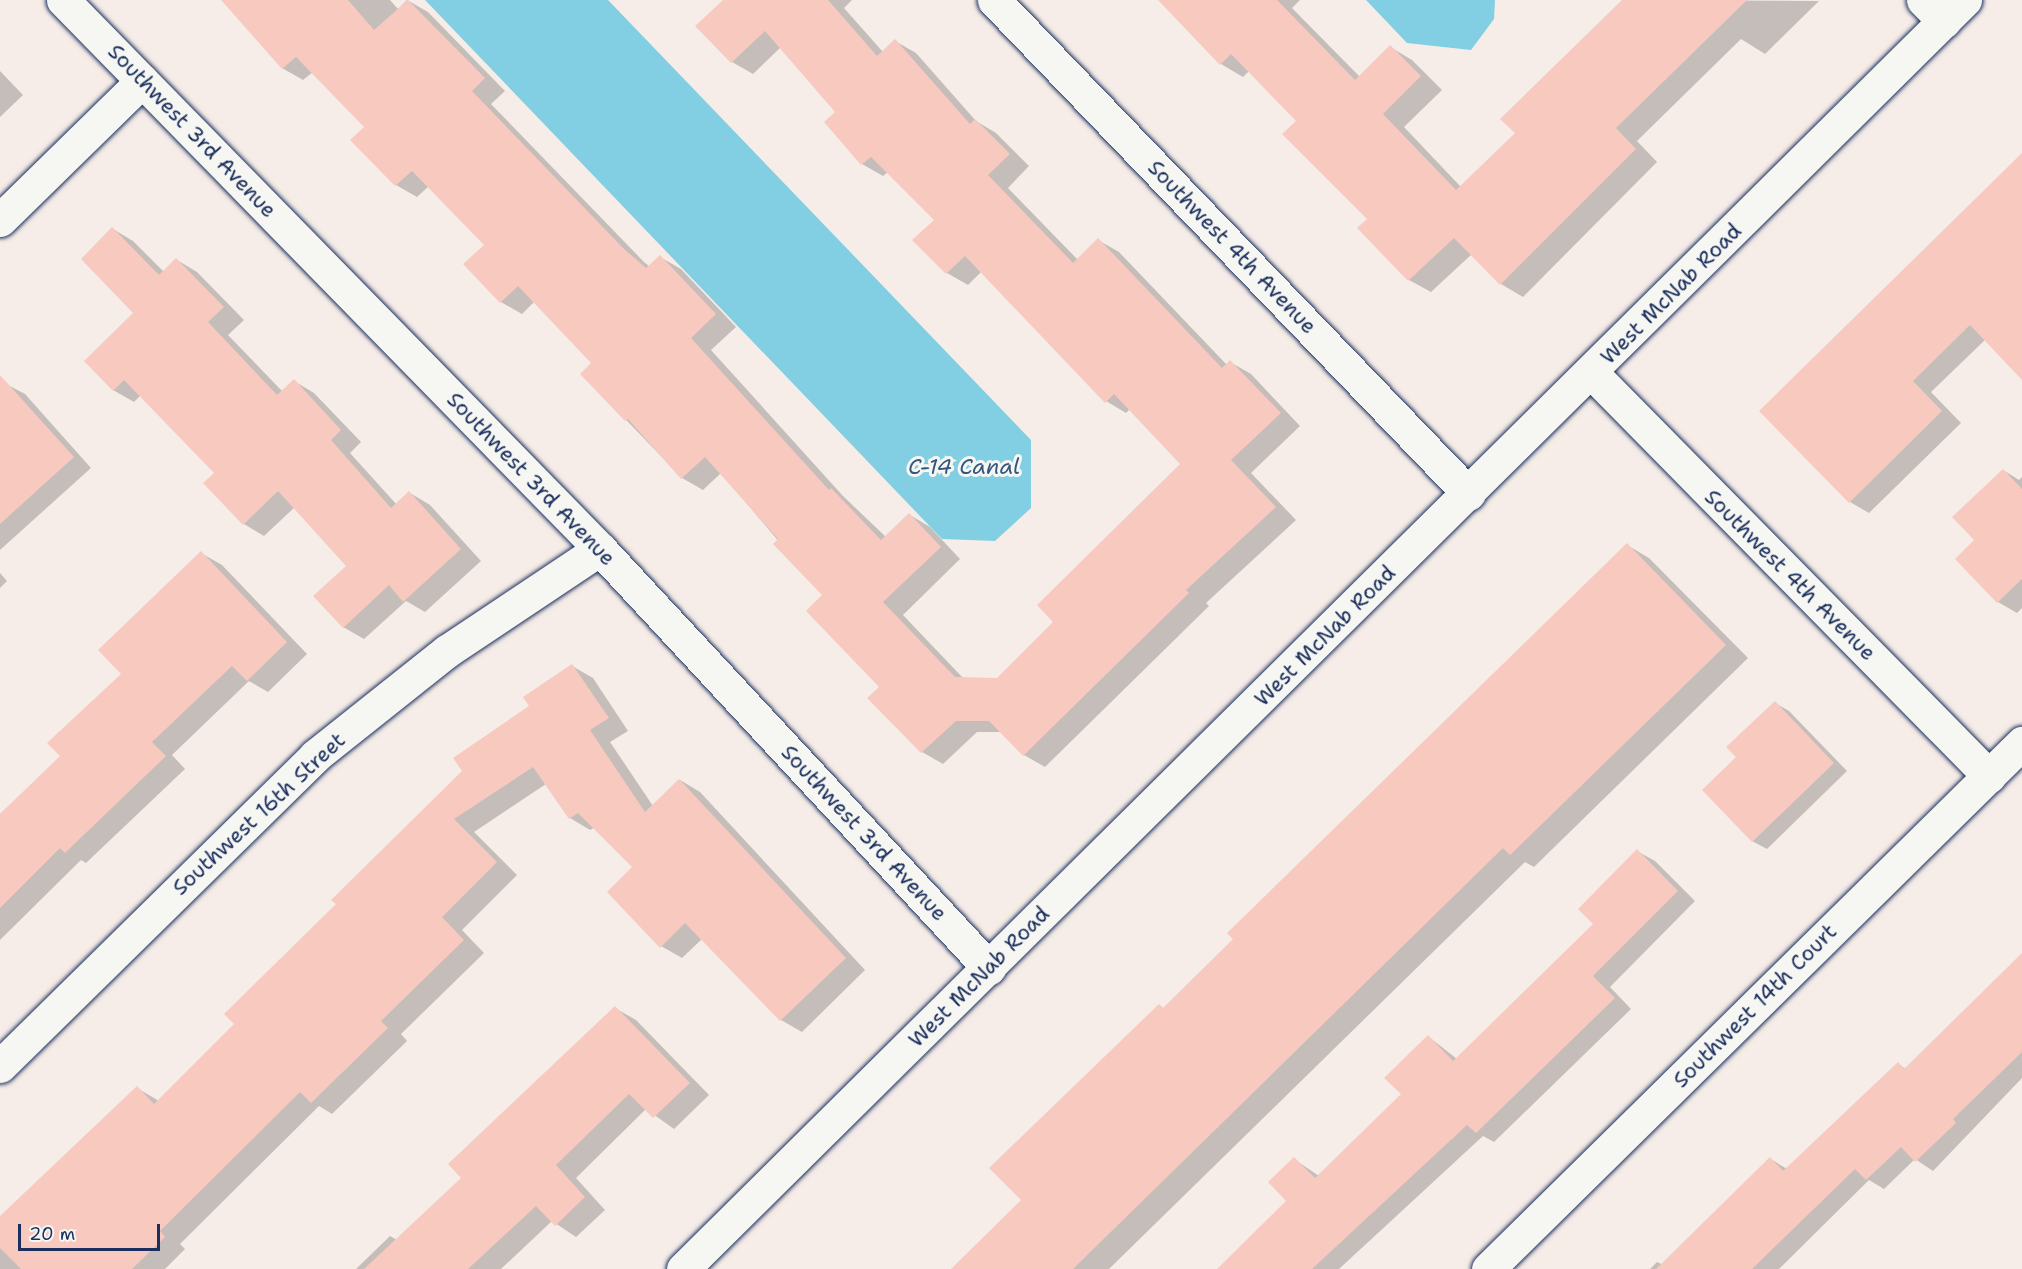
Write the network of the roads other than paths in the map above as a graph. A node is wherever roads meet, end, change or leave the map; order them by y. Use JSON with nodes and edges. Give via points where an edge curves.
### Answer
{"nodes":[{"id":1,"x":63,"y":0,"type":"edge"},
{"id":2,"x":994,"y":0,"type":"edge"},
{"id":3,"x":1944,"y":7,"type":"edge"},
{"id":4,"x":142,"y":81,"type":"junction"},
{"id":5,"x":0,"y":220,"type":"edge"},
{"id":6,"x":1592,"y":373,"type":"junction"},
{"id":7,"x":1469,"y":494,"type":"junction"},
{"id":8,"x":600,"y":549,"type":"junction"},
{"id":9,"x":2022,"y":744,"type":"edge"},
{"id":10,"x":1989,"y":776,"type":"junction"},
{"id":11,"x":989,"y":968,"type":"junction"},
{"id":12,"x":0,"y":1066,"type":"edge"},
{"id":13,"x":683,"y":1269,"type":"edge"},
{"id":14,"x":1488,"y":1269,"type":"edge"}],
"edges":[{"from":1,"to":4,"type":"street","name":"Southwest 3rd Avenue"},
{"from":2,"to":7,"type":"street","name":"Southwest 4th Avenue"},
{"from":3,"to":6,"type":"street","name":"West McNab Road"},
{"from":4,"to":5,"type":"street"},
{"from":4,"to":8,"type":"street","name":"Southwest 3rd Avenue"},
{"from":6,"to":7,"type":"street","name":"West McNab Road"},
{"from":6,"to":10,"type":"street","name":"Southwest 4th Avenue"},
{"from":7,"to":11,"type":"street","name":"West McNab Road"},
{"from":8,"to":11,"type":"street","name":"Southwest 3rd Avenue"},
{"from":8,"to":12,"type":"street","name":"Southwest 16th Street","via":[[447,651],[315,756]]},
{"from":9,"to":10,"type":"street","name":"Southwest 14th Court"},
{"from":10,"to":14,"type":"street","name":"Southwest 14th Court"},
{"from":11,"to":13,"type":"street","name":"West McNab Road"}]}
